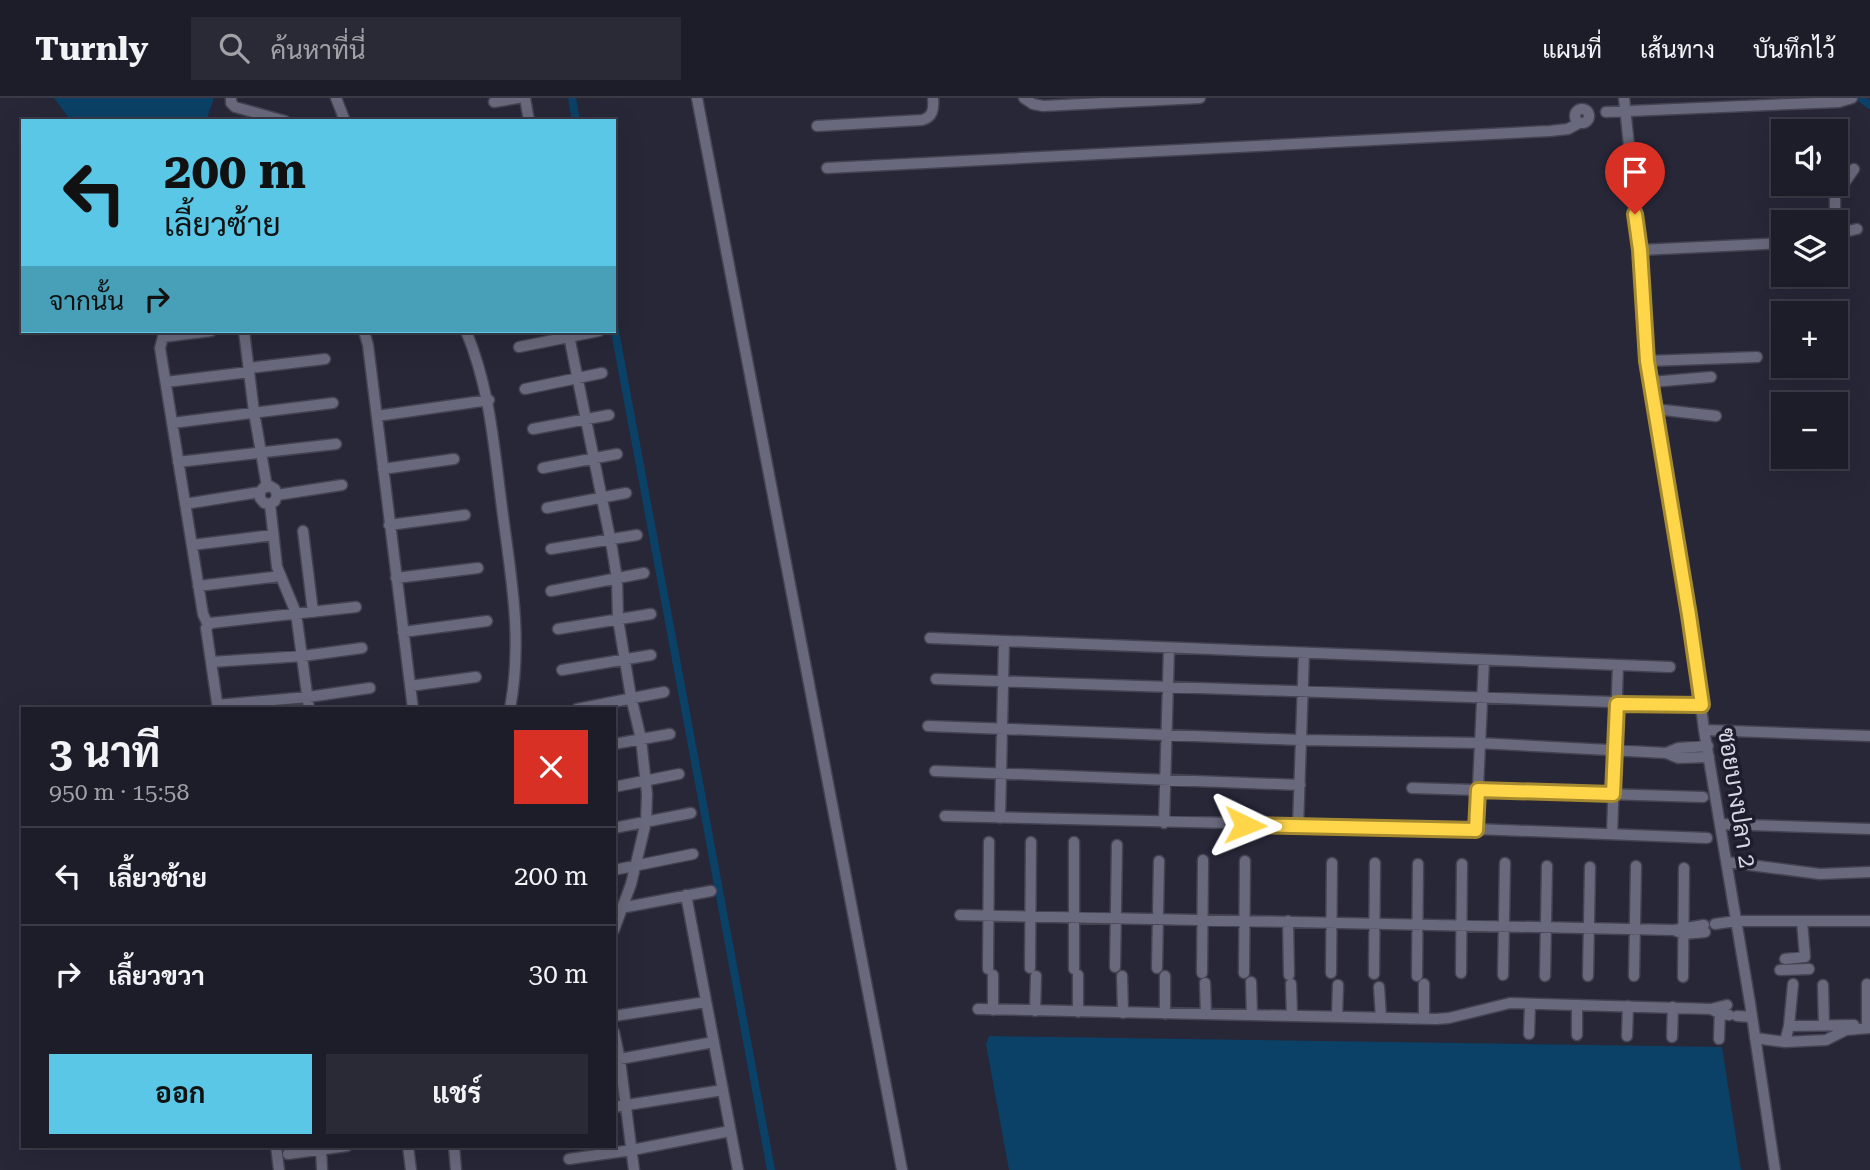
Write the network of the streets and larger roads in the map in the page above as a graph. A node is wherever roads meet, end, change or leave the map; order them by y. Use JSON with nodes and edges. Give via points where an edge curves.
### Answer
{"nodes":[{"id":1,"x":231,"y":98,"type":"edge"},
{"id":2,"x":518,"y":98,"type":"edge"},
{"id":3,"x":525,"y":98,"type":"edge"},
{"id":4,"x":697,"y":98,"type":"edge"},
{"id":5,"x":933,"y":98,"type":"edge"},
{"id":6,"x":1024,"y":98,"type":"edge"},
{"id":7,"x":1199,"y":98,"type":"edge"},
{"id":8,"x":1624,"y":98,"type":"edge"},
{"id":9,"x":1852,"y":98,"type":"edge"},
{"id":10,"x":336,"y":100,"type":"edge"},
{"id":11,"x":1137,"y":100,"type":"edge"},
{"id":12,"x":494,"y":103,"type":"dead end"},
{"id":13,"x":1625,"y":112,"type":"junction"},
{"id":14,"x":255,"y":118,"type":"edge"},
{"id":15,"x":344,"y":119,"type":"edge"},
{"id":16,"x":529,"y":119,"type":"edge"},
{"id":17,"x":817,"y":126,"type":"dead end"},
{"id":18,"x":827,"y":168,"type":"dead end"},
{"id":19,"x":1854,"y":169,"type":"dead end"},
{"id":20,"x":1835,"y":210,"type":"edge"},
{"id":21,"x":1857,"y":229,"type":"dead end"},
{"id":22,"x":1848,"y":231,"type":"edge"},
{"id":23,"x":1771,"y":244,"type":"edge"},
{"id":24,"x":1640,"y":250,"type":"junction"},
{"id":25,"x":195,"y":333,"type":"edge"},
{"id":26,"x":244,"y":333,"type":"edge"},
{"id":27,"x":365,"y":333,"type":"edge"},
{"id":28,"x":467,"y":333,"type":"edge"},
{"id":29,"x":569,"y":334,"type":"edge"},
{"id":30,"x":519,"y":347,"type":"dead end"},
{"id":31,"x":1757,"y":357,"type":"dead end"},
{"id":32,"x":324,"y":359,"type":"dead end"},
{"id":33,"x":1647,"y":361,"type":"junction"},
{"id":34,"x":249,"y":370,"type":"junction"},
{"id":35,"x":601,"y":373,"type":"dead end"},
{"id":36,"x":1712,"y":377,"type":"dead end"},
{"id":37,"x":577,"y":378,"type":"junction"},
{"id":38,"x":166,"y":382,"type":"junction"},
{"id":39,"x":1651,"y":382,"type":"junction"},
{"id":40,"x":525,"y":389,"type":"dead end"},
{"id":41,"x":489,"y":400,"type":"junction"},
{"id":42,"x":333,"y":403,"type":"dead end"},
{"id":43,"x":1655,"y":409,"type":"junction"},
{"id":44,"x":254,"y":412,"type":"junction"},
{"id":45,"x":609,"y":415,"type":"dead end"},
{"id":46,"x":1716,"y":415,"type":"dead end"},
{"id":47,"x":377,"y":416,"type":"junction"},
{"id":48,"x":585,"y":419,"type":"junction"},
{"id":49,"x":172,"y":423,"type":"junction"},
{"id":50,"x":533,"y":429,"type":"dead end"},
{"id":51,"x":336,"y":444,"type":"dead end"},
{"id":52,"x":260,"y":452,"type":"junction"},
{"id":53,"x":617,"y":454,"type":"dead end"},
{"id":54,"x":454,"y":459,"type":"dead end"},
{"id":55,"x":593,"y":459,"type":"junction"},
{"id":56,"x":178,"y":462,"type":"junction"},
{"id":57,"x":542,"y":468,"type":"dead end"},
{"id":58,"x":383,"y":469,"type":"junction"},
{"id":59,"x":342,"y":485,"type":"dead end"},
{"id":60,"x":263,"y":489,"type":"junction"},
{"id":61,"x":626,"y":493,"type":"dead end"},
{"id":62,"x":601,"y":498,"type":"junction"},
{"id":63,"x":274,"y":499,"type":"junction"},
{"id":64,"x":185,"y":504,"type":"junction"},
{"id":65,"x":547,"y":508,"type":"dead end"},
{"id":66,"x":465,"y":514,"type":"dead end"},
{"id":67,"x":389,"y":525,"type":"junction"},
{"id":68,"x":303,"y":531,"type":"dead end"},
{"id":69,"x":273,"y":535,"type":"junction"},
{"id":70,"x":637,"y":535,"type":"dead end"},
{"id":71,"x":610,"y":539,"type":"junction"},
{"id":72,"x":192,"y":545,"type":"junction"},
{"id":73,"x":551,"y":550,"type":"dead end"},
{"id":74,"x":478,"y":568,"type":"dead end"},
{"id":75,"x":644,"y":573,"type":"dead end"},
{"id":76,"x":281,"y":576,"type":"junction"},
{"id":77,"x":396,"y":578,"type":"junction"},
{"id":78,"x":617,"y":579,"type":"junction"},
{"id":79,"x":198,"y":586,"type":"junction"},
{"id":80,"x":551,"y":591,"type":"dead end"},
{"id":81,"x":356,"y":607,"type":"dead end"},
{"id":82,"x":313,"y":612,"type":"junction"},
{"id":83,"x":296,"y":613,"type":"junction"},
{"id":84,"x":651,"y":614,"type":"dead end"},
{"id":85,"x":618,"y":619,"type":"junction"},
{"id":86,"x":487,"y":621,"type":"dead end"},
{"id":87,"x":208,"y":625,"type":"junction"},
{"id":88,"x":558,"y":629,"type":"dead end"},
{"id":89,"x":403,"y":632,"type":"junction"},
{"id":90,"x":930,"y":638,"type":"dead end"},
{"id":91,"x":1004,"y":641,"type":"junction"},
{"id":92,"x":362,"y":648,"type":"dead end"},
{"id":93,"x":1169,"y":648,"type":"junction"},
{"id":94,"x":1304,"y":653,"type":"junction"},
{"id":95,"x":650,"y":655,"type":"dead end"},
{"id":96,"x":303,"y":656,"type":"junction"},
{"id":97,"x":624,"y":659,"type":"junction"},
{"id":98,"x":1484,"y":660,"type":"junction"},
{"id":99,"x":211,"y":662,"type":"junction"},
{"id":100,"x":1618,"y":665,"type":"junction"},
{"id":101,"x":1670,"y":667,"type":"dead end"},
{"id":102,"x":562,"y":670,"type":"dead end"},
{"id":103,"x":476,"y":677,"type":"dead end"},
{"id":104,"x":936,"y":679,"type":"dead end"},
{"id":105,"x":1003,"y":682,"type":"junction"},
{"id":106,"x":410,"y":686,"type":"junction"},
{"id":107,"x":370,"y":688,"type":"dead end"},
{"id":108,"x":1168,"y":688,"type":"junction"},
{"id":109,"x":664,"y":692,"type":"dead end"},
{"id":110,"x":1302,"y":692,"type":"junction"},
{"id":111,"x":631,"y":697,"type":"junction"},
{"id":112,"x":1482,"y":699,"type":"junction"},
{"id":113,"x":308,"y":703,"type":"edge"},
{"id":114,"x":1617,"y":704,"type":"junction"},
{"id":115,"x":1702,"y":705,"type":"junction"},
{"id":116,"x":218,"y":707,"type":"edge"},
{"id":117,"x":413,"y":707,"type":"edge"},
{"id":118,"x":510,"y":707,"type":"edge"},
{"id":119,"x":586,"y":707,"type":"edge"},
{"id":120,"x":928,"y":726,"type":"dead end"},
{"id":121,"x":1002,"y":728,"type":"junction"},
{"id":122,"x":1704,"y":730,"type":"junction"},
{"id":123,"x":670,"y":734,"type":"dead end"},
{"id":124,"x":1167,"y":734,"type":"junction"},
{"id":125,"x":1870,"y":736,"type":"edge"},
{"id":126,"x":641,"y":739,"type":"junction"},
{"id":127,"x":1301,"y":740,"type":"junction"},
{"id":128,"x":1479,"y":743,"type":"junction"},
{"id":129,"x":616,"y":744,"type":"edge"},
{"id":130,"x":1614,"y":749,"type":"junction"},
{"id":131,"x":1709,"y":752,"type":"junction"},
{"id":132,"x":935,"y":771,"type":"dead end"},
{"id":133,"x":679,"y":774,"type":"dead end"},
{"id":134,"x":1001,"y":774,"type":"junction"},
{"id":135,"x":1165,"y":780,"type":"junction"},
{"id":136,"x":646,"y":781,"type":"junction"},
{"id":137,"x":1300,"y":785,"type":"junction"},
{"id":138,"x":616,"y":787,"type":"edge"},
{"id":139,"x":1412,"y":788,"type":"dead end"},
{"id":140,"x":1478,"y":790,"type":"junction"},
{"id":141,"x":1613,"y":794,"type":"junction"},
{"id":142,"x":1703,"y":797,"type":"dead end"},
{"id":143,"x":691,"y":813,"type":"dead end"},
{"id":144,"x":945,"y":816,"type":"dead end"},
{"id":145,"x":1000,"y":818,"type":"junction"},
{"id":146,"x":646,"y":822,"type":"junction"},
{"id":147,"x":1164,"y":822,"type":"junction"},
{"id":148,"x":1720,"y":824,"type":"junction"},
{"id":149,"x":1298,"y":826,"type":"junction"},
{"id":150,"x":616,"y":828,"type":"edge"},
{"id":151,"x":1870,"y":829,"type":"edge"},
{"id":152,"x":1476,"y":830,"type":"junction"},
{"id":153,"x":1612,"y":834,"type":"junction"},
{"id":154,"x":1707,"y":838,"type":"dead end"},
{"id":155,"x":989,"y":842,"type":"dead end"},
{"id":156,"x":1031,"y":842,"type":"dead end"},
{"id":157,"x":1074,"y":842,"type":"dead end"},
{"id":158,"x":1117,"y":845,"type":"dead end"},
{"id":159,"x":693,"y":854,"type":"dead end"},
{"id":160,"x":1159,"y":860,"type":"dead end"},
{"id":161,"x":1203,"y":860,"type":"dead end"},
{"id":162,"x":1245,"y":860,"type":"dead end"},
{"id":163,"x":1727,"y":862,"type":"junction"},
{"id":164,"x":1332,"y":863,"type":"dead end"},
{"id":165,"x":1375,"y":863,"type":"dead end"},
{"id":166,"x":1505,"y":863,"type":"dead end"},
{"id":167,"x":1418,"y":864,"type":"dead end"},
{"id":168,"x":1462,"y":864,"type":"dead end"},
{"id":169,"x":635,"y":865,"type":"junction"},
{"id":170,"x":1547,"y":866,"type":"dead end"},
{"id":171,"x":1636,"y":866,"type":"dead end"},
{"id":172,"x":1590,"y":867,"type":"dead end"},
{"id":173,"x":1684,"y":868,"type":"dead end"},
{"id":174,"x":616,"y":870,"type":"edge"},
{"id":175,"x":1870,"y":872,"type":"edge"},
{"id":176,"x":711,"y":891,"type":"dead end"},
{"id":177,"x":687,"y":895,"type":"junction"},
{"id":178,"x":621,"y":908,"type":"junction"},
{"id":179,"x":960,"y":915,"type":"dead end"},
{"id":180,"x":989,"y":915,"type":"junction"},
{"id":181,"x":1031,"y":916,"type":"junction"},
{"id":182,"x":1074,"y":917,"type":"junction"},
{"id":183,"x":1116,"y":918,"type":"junction"},
{"id":184,"x":1158,"y":919,"type":"junction"},
{"id":185,"x":1202,"y":919,"type":"junction"},
{"id":186,"x":1244,"y":920,"type":"junction"},
{"id":187,"x":1289,"y":921,"type":"junction"},
{"id":188,"x":1802,"y":921,"type":"junction"},
{"id":189,"x":1870,"y":921,"type":"edge"},
{"id":190,"x":1331,"y":922,"type":"junction"},
{"id":191,"x":1374,"y":923,"type":"junction"},
{"id":192,"x":1418,"y":923,"type":"junction"},
{"id":193,"x":616,"y":924,"type":"edge"},
{"id":194,"x":1461,"y":924,"type":"junction"},
{"id":195,"x":1504,"y":925,"type":"junction"},
{"id":196,"x":1737,"y":925,"type":"junction"},
{"id":197,"x":1546,"y":926,"type":"junction"},
{"id":198,"x":1589,"y":927,"type":"junction"},
{"id":199,"x":1635,"y":928,"type":"junction"},
{"id":200,"x":1680,"y":930,"type":"junction"},
{"id":201,"x":1791,"y":962,"type":"junction"},
{"id":202,"x":1809,"y":969,"type":"dead end"},
{"id":203,"x":1780,"y":970,"type":"dead end"},
{"id":204,"x":1331,"y":973,"type":"dead end"},
{"id":205,"x":1461,"y":973,"type":"dead end"},
{"id":206,"x":1374,"y":974,"type":"dead end"},
{"id":207,"x":1503,"y":975,"type":"dead end"},
{"id":208,"x":1545,"y":976,"type":"dead end"},
{"id":209,"x":1588,"y":976,"type":"dead end"},
{"id":210,"x":1634,"y":976,"type":"dead end"},
{"id":211,"x":1683,"y":977,"type":"dead end"},
{"id":212,"x":1793,"y":984,"type":"dead end"},
{"id":213,"x":1867,"y":984,"type":"dead end"},
{"id":214,"x":1338,"y":985,"type":"dead end"},
{"id":215,"x":1823,"y":985,"type":"dead end"},
{"id":216,"x":1379,"y":987,"type":"dead end"},
{"id":217,"x":706,"y":1002,"type":"junction"},
{"id":218,"x":1750,"y":1003,"type":"junction"},
{"id":219,"x":1530,"y":1004,"type":"junction"},
{"id":220,"x":1577,"y":1005,"type":"junction"},
{"id":221,"x":1628,"y":1006,"type":"junction"},
{"id":222,"x":1672,"y":1007,"type":"junction"},
{"id":223,"x":978,"y":1009,"type":"dead end"},
{"id":224,"x":993,"y":1010,"type":"junction"},
{"id":225,"x":1726,"y":1010,"type":"junction"},
{"id":226,"x":1035,"y":1011,"type":"junction"},
{"id":227,"x":1078,"y":1012,"type":"junction"},
{"id":228,"x":1123,"y":1013,"type":"junction"},
{"id":229,"x":1165,"y":1014,"type":"junction"},
{"id":230,"x":1206,"y":1014,"type":"junction"},
{"id":231,"x":1252,"y":1015,"type":"junction"},
{"id":232,"x":616,"y":1016,"type":"edge"},
{"id":233,"x":1292,"y":1016,"type":"junction"},
{"id":234,"x":1337,"y":1017,"type":"junction"},
{"id":235,"x":1752,"y":1017,"type":"junction"},
{"id":236,"x":1381,"y":1018,"type":"junction"},
{"id":237,"x":1424,"y":1019,"type":"junction"},
{"id":238,"x":1824,"y":1025,"type":"junction"},
{"id":239,"x":1789,"y":1026,"type":"junction"},
{"id":240,"x":1869,"y":1026,"type":"edge"},
{"id":241,"x":1530,"y":1034,"type":"dead end"},
{"id":242,"x":1577,"y":1035,"type":"dead end"},
{"id":243,"x":1627,"y":1036,"type":"dead end"},
{"id":244,"x":1672,"y":1037,"type":"dead end"},
{"id":245,"x":1755,"y":1038,"type":"junction"},
{"id":246,"x":1719,"y":1039,"type":"dead end"},
{"id":247,"x":714,"y":1042,"type":"junction"},
{"id":248,"x":1785,"y":1042,"type":"junction"},
{"id":249,"x":617,"y":1060,"type":"edge"},
{"id":250,"x":723,"y":1090,"type":"junction"},
{"id":251,"x":620,"y":1107,"type":"edge"},
{"id":252,"x":730,"y":1130,"type":"junction"},
{"id":253,"x":276,"y":1148,"type":"edge"},
{"id":254,"x":321,"y":1148,"type":"edge"},
{"id":255,"x":408,"y":1148,"type":"edge"},
{"id":256,"x":454,"y":1148,"type":"edge"},
{"id":257,"x":632,"y":1150,"type":"junction"},
{"id":258,"x":288,"y":1154,"type":"dead end"},
{"id":259,"x":569,"y":1159,"type":"dead end"},
{"id":260,"x":279,"y":1170,"type":"edge"},
{"id":261,"x":323,"y":1170,"type":"edge"},
{"id":262,"x":411,"y":1170,"type":"edge"},
{"id":263,"x":456,"y":1170,"type":"edge"},
{"id":264,"x":634,"y":1170,"type":"edge"},
{"id":265,"x":738,"y":1170,"type":"edge"},
{"id":266,"x":902,"y":1170,"type":"edge"},
{"id":267,"x":1775,"y":1170,"type":"edge"}],
"edges":[{"from":1,"to":14,"type":"street","via":[[235,107]]},
{"from":2,"to":12,"type":"street"},
{"from":3,"to":16,"type":"street"},
{"from":4,"to":266,"type":"street"},
{"from":5,"to":17,"type":"street","via":[[933,112],[922,120]]},
{"from":6,"to":11,"type":"street","via":[[1043,106]]},
{"from":7,"to":11,"type":"street"},
{"from":8,"to":13,"type":"street","name":"ซอยบางปลา 2"},
{"from":9,"to":13,"type":"street"},
{"from":10,"to":15,"type":"street"},
{"from":13,"to":18,"type":"street","via":[[1598,113],[1568,129],[1550,131]]},
{"from":13,"to":24,"type":"street","name":"ซอยบางปลา 2"},
{"from":19,"to":20,"type":"street","via":[[1835,196]]},
{"from":21,"to":22,"type":"street"},
{"from":23,"to":24,"type":"street"},
{"from":24,"to":33,"type":"street","name":"ซอยบางปลา 2"},
{"from":25,"to":38,"type":"street","via":[[163,337],[160,348]]},
{"from":26,"to":34,"type":"street"},
{"from":27,"to":47,"type":"street"},
{"from":28,"to":41,"type":"street"},
{"from":29,"to":30,"type":"street"},
{"from":29,"to":37,"type":"street"},
{"from":31,"to":33,"type":"street"},
{"from":32,"to":34,"type":"street"},
{"from":33,"to":39,"type":"street","name":"ซอยบางปลา 2"},
{"from":34,"to":38,"type":"street"},
{"from":34,"to":44,"type":"street"},
{"from":35,"to":37,"type":"street"},
{"from":36,"to":39,"type":"street"},
{"from":37,"to":40,"type":"street"},
{"from":37,"to":48,"type":"street"},
{"from":38,"to":49,"type":"street"},
{"from":39,"to":43,"type":"street","name":"ซอยบางปลา 2"},
{"from":41,"to":47,"type":"street"},
{"from":41,"to":118,"type":"street","via":[[517,632]]},
{"from":42,"to":44,"type":"street"},
{"from":43,"to":46,"type":"street"},
{"from":43,"to":115,"type":"street","name":"ซอยบางปลา 2"},
{"from":44,"to":49,"type":"street"},
{"from":44,"to":52,"type":"street"},
{"from":45,"to":48,"type":"street"},
{"from":47,"to":58,"type":"street"},
{"from":48,"to":50,"type":"street"},
{"from":48,"to":55,"type":"street"},
{"from":49,"to":56,"type":"street"},
{"from":51,"to":52,"type":"street"},
{"from":52,"to":56,"type":"street"},
{"from":52,"to":60,"type":"street"},
{"from":53,"to":55,"type":"street"},
{"from":54,"to":58,"type":"street"},
{"from":55,"to":57,"type":"street"},
{"from":55,"to":62,"type":"street"},
{"from":56,"to":64,"type":"street"},
{"from":58,"to":67,"type":"street"},
{"from":59,"to":63,"type":"street"},
{"from":60,"to":63,"type":"street","via":[[260,498],[264,503]]},
{"from":60,"to":64,"type":"street"},
{"from":61,"to":62,"type":"street"},
{"from":62,"to":65,"type":"street"},
{"from":62,"to":71,"type":"street"},
{"from":63,"to":69,"type":"street"},
{"from":64,"to":72,"type":"street"},
{"from":66,"to":67,"type":"street"},
{"from":67,"to":77,"type":"street"},
{"from":68,"to":82,"type":"street"},
{"from":69,"to":72,"type":"street"},
{"from":69,"to":76,"type":"street"},
{"from":70,"to":71,"type":"street"},
{"from":71,"to":73,"type":"street"},
{"from":71,"to":78,"type":"street"},
{"from":72,"to":79,"type":"street"},
{"from":74,"to":77,"type":"street"},
{"from":75,"to":78,"type":"street"},
{"from":76,"to":79,"type":"street"},
{"from":76,"to":83,"type":"street"},
{"from":77,"to":89,"type":"street"},
{"from":78,"to":80,"type":"street"},
{"from":78,"to":85,"type":"street"},
{"from":79,"to":87,"type":"street"},
{"from":81,"to":82,"type":"street"},
{"from":82,"to":83,"type":"street"},
{"from":83,"to":87,"type":"street"},
{"from":83,"to":96,"type":"street"},
{"from":84,"to":85,"type":"street"},
{"from":85,"to":88,"type":"street"},
{"from":85,"to":97,"type":"street"},
{"from":86,"to":89,"type":"street"},
{"from":87,"to":99,"type":"street"},
{"from":89,"to":106,"type":"street"},
{"from":90,"to":91,"type":"street"},
{"from":91,"to":93,"type":"street"},
{"from":91,"to":105,"type":"street"},
{"from":92,"to":96,"type":"street"},
{"from":93,"to":94,"type":"street"},
{"from":93,"to":108,"type":"street"},
{"from":94,"to":98,"type":"street"},
{"from":94,"to":110,"type":"street"},
{"from":95,"to":97,"type":"street"},
{"from":96,"to":99,"type":"street"},
{"from":96,"to":113,"type":"street"},
{"from":97,"to":102,"type":"street"},
{"from":97,"to":111,"type":"street"},
{"from":98,"to":100,"type":"street"},
{"from":98,"to":112,"type":"street"},
{"from":99,"to":116,"type":"street"},
{"from":100,"to":101,"type":"street"},
{"from":100,"to":114,"type":"street"},
{"from":103,"to":106,"type":"street"},
{"from":104,"to":105,"type":"street"},
{"from":105,"to":108,"type":"street"},
{"from":105,"to":121,"type":"street"},
{"from":106,"to":117,"type":"street"},
{"from":107,"to":113,"type":"street"},
{"from":108,"to":110,"type":"street"},
{"from":108,"to":124,"type":"street"},
{"from":109,"to":111,"type":"street"},
{"from":110,"to":112,"type":"street"},
{"from":110,"to":127,"type":"street"},
{"from":111,"to":119,"type":"street"},
{"from":111,"to":126,"type":"street"},
{"from":112,"to":114,"type":"street"},
{"from":112,"to":128,"type":"street"},
{"from":113,"to":116,"type":"street"},
{"from":114,"to":115,"type":"street"},
{"from":114,"to":130,"type":"street"},
{"from":115,"to":122,"type":"street","name":"ซอยบางปลา 2"},
{"from":120,"to":121,"type":"street"},
{"from":121,"to":124,"type":"street"},
{"from":121,"to":134,"type":"street"},
{"from":122,"to":125,"type":"street"},
{"from":122,"to":131,"type":"street","name":"ซอยบางปลา 2"},
{"from":123,"to":126,"type":"street"},
{"from":124,"to":127,"type":"street"},
{"from":124,"to":135,"type":"street"},
{"from":126,"to":129,"type":"street"},
{"from":126,"to":136,"type":"street"},
{"from":127,"to":128,"type":"street"},
{"from":127,"to":137,"type":"street"},
{"from":128,"to":130,"type":"street"},
{"from":128,"to":140,"type":"street"},
{"from":130,"to":131,"type":"street","via":[[1678,758]]},
{"from":130,"to":141,"type":"street"},
{"from":131,"to":148,"type":"street","name":"ซอยบางปลา 2"},
{"from":132,"to":134,"type":"street"},
{"from":133,"to":136,"type":"street"},
{"from":134,"to":135,"type":"street"},
{"from":134,"to":145,"type":"street"},
{"from":135,"to":137,"type":"street"},
{"from":135,"to":147,"type":"street"},
{"from":136,"to":138,"type":"street"},
{"from":136,"to":146,"type":"street"},
{"from":137,"to":149,"type":"street"},
{"from":139,"to":140,"type":"street"},
{"from":140,"to":141,"type":"street"},
{"from":140,"to":152,"type":"street"},
{"from":141,"to":142,"type":"street"},
{"from":141,"to":153,"type":"street"},
{"from":143,"to":146,"type":"street"},
{"from":144,"to":145,"type":"street"},
{"from":145,"to":147,"type":"street"},
{"from":146,"to":150,"type":"street"},
{"from":146,"to":169,"type":"street"},
{"from":147,"to":149,"type":"street"},
{"from":148,"to":151,"type":"street"},
{"from":148,"to":163,"type":"street","name":"ซอยบางปลา 2"},
{"from":149,"to":152,"type":"street"},
{"from":152,"to":153,"type":"street"},
{"from":153,"to":154,"type":"street"},
{"from":155,"to":180,"type":"street"},
{"from":156,"to":181,"type":"street"},
{"from":157,"to":182,"type":"street"},
{"from":158,"to":183,"type":"street"},
{"from":159,"to":169,"type":"street"},
{"from":160,"to":184,"type":"street"},
{"from":161,"to":185,"type":"street"},
{"from":162,"to":186,"type":"street"},
{"from":163,"to":175,"type":"street","via":[[1820,874]]},
{"from":163,"to":196,"type":"street","name":"ซอยบางปลา 2"},
{"from":164,"to":190,"type":"street"},
{"from":165,"to":191,"type":"street"},
{"from":166,"to":195,"type":"street"},
{"from":167,"to":192,"type":"street"},
{"from":168,"to":194,"type":"street"},
{"from":169,"to":174,"type":"street"},
{"from":169,"to":178,"type":"street"},
{"from":170,"to":197,"type":"street"},
{"from":171,"to":199,"type":"street"},
{"from":172,"to":198,"type":"street"},
{"from":173,"to":200,"type":"street"},
{"from":176,"to":177,"type":"street"},
{"from":177,"to":178,"type":"street"},
{"from":177,"to":217,"type":"street"},
{"from":178,"to":193,"type":"street"},
{"from":179,"to":180,"type":"street"},
{"from":180,"to":181,"type":"street"},
{"from":180,"to":224,"type":"street"},
{"from":181,"to":182,"type":"street"},
{"from":181,"to":226,"type":"street"},
{"from":182,"to":183,"type":"street"},
{"from":182,"to":227,"type":"street"},
{"from":183,"to":184,"type":"street"},
{"from":183,"to":228,"type":"street"},
{"from":184,"to":185,"type":"street"},
{"from":184,"to":229,"type":"street"},
{"from":185,"to":186,"type":"street"},
{"from":185,"to":230,"type":"street"},
{"from":186,"to":187,"type":"street"},
{"from":186,"to":231,"type":"street"},
{"from":187,"to":190,"type":"street"},
{"from":187,"to":233,"type":"street"},
{"from":188,"to":189,"type":"street"},
{"from":188,"to":196,"type":"street"},
{"from":188,"to":201,"type":"street","via":[[1805,957]]},
{"from":190,"to":191,"type":"street"},
{"from":190,"to":204,"type":"street"},
{"from":191,"to":192,"type":"street"},
{"from":191,"to":206,"type":"street"},
{"from":192,"to":194,"type":"street"},
{"from":192,"to":237,"type":"street"},
{"from":194,"to":195,"type":"street"},
{"from":194,"to":205,"type":"street"},
{"from":195,"to":197,"type":"street"},
{"from":195,"to":207,"type":"street"},
{"from":196,"to":200,"type":"street"},
{"from":196,"to":218,"type":"street","name":"ซอยบางปลา 2"},
{"from":197,"to":198,"type":"street"},
{"from":197,"to":208,"type":"street"},
{"from":198,"to":199,"type":"street"},
{"from":198,"to":209,"type":"street"},
{"from":199,"to":200,"type":"street"},
{"from":199,"to":210,"type":"street"},
{"from":200,"to":211,"type":"street"},
{"from":201,"to":202,"type":"street"},
{"from":201,"to":203,"type":"street"},
{"from":212,"to":239,"type":"street"},
{"from":213,"to":240,"type":"street"},
{"from":214,"to":234,"type":"street"},
{"from":215,"to":238,"type":"street"},
{"from":216,"to":236,"type":"street"},
{"from":217,"to":232,"type":"street"},
{"from":217,"to":247,"type":"street"},
{"from":218,"to":225,"type":"street"},
{"from":218,"to":235,"type":"street","name":"ซอยบางปลา 2"},
{"from":219,"to":220,"type":"street"},
{"from":219,"to":237,"type":"street","via":[[1503,1004]]},
{"from":219,"to":241,"type":"street"},
{"from":220,"to":221,"type":"street"},
{"from":220,"to":242,"type":"street"},
{"from":221,"to":222,"type":"street"},
{"from":221,"to":243,"type":"street"},
{"from":222,"to":225,"type":"street"},
{"from":222,"to":244,"type":"street"},
{"from":223,"to":224,"type":"street"},
{"from":224,"to":226,"type":"street"},
{"from":225,"to":235,"type":"street"},
{"from":225,"to":246,"type":"street"},
{"from":226,"to":227,"type":"street"},
{"from":227,"to":228,"type":"street"},
{"from":228,"to":229,"type":"street"},
{"from":229,"to":230,"type":"street"},
{"from":230,"to":231,"type":"street"},
{"from":231,"to":233,"type":"street"},
{"from":233,"to":234,"type":"street"},
{"from":234,"to":236,"type":"street"},
{"from":235,"to":245,"type":"street","name":"ซอยบางปลา 2"},
{"from":236,"to":237,"type":"street"},
{"from":238,"to":239,"type":"street"},
{"from":238,"to":240,"type":"street"},
{"from":239,"to":248,"type":"street"},
{"from":240,"to":248,"type":"street","via":[[1826,1040]]},
{"from":245,"to":248,"type":"street"},
{"from":245,"to":267,"type":"street","name":"ซอยบางปลา 2"},
{"from":247,"to":249,"type":"street"},
{"from":247,"to":250,"type":"street"},
{"from":249,"to":251,"type":"street"},
{"from":250,"to":251,"type":"street"},
{"from":250,"to":252,"type":"street"},
{"from":251,"to":257,"type":"street"},
{"from":252,"to":257,"type":"street"},
{"from":252,"to":265,"type":"street"},
{"from":253,"to":260,"type":"street"},
{"from":254,"to":258,"type":"street"},
{"from":254,"to":261,"type":"street"},
{"from":255,"to":262,"type":"street"},
{"from":256,"to":263,"type":"street"},
{"from":257,"to":259,"type":"street"},
{"from":257,"to":264,"type":"street"}]}
